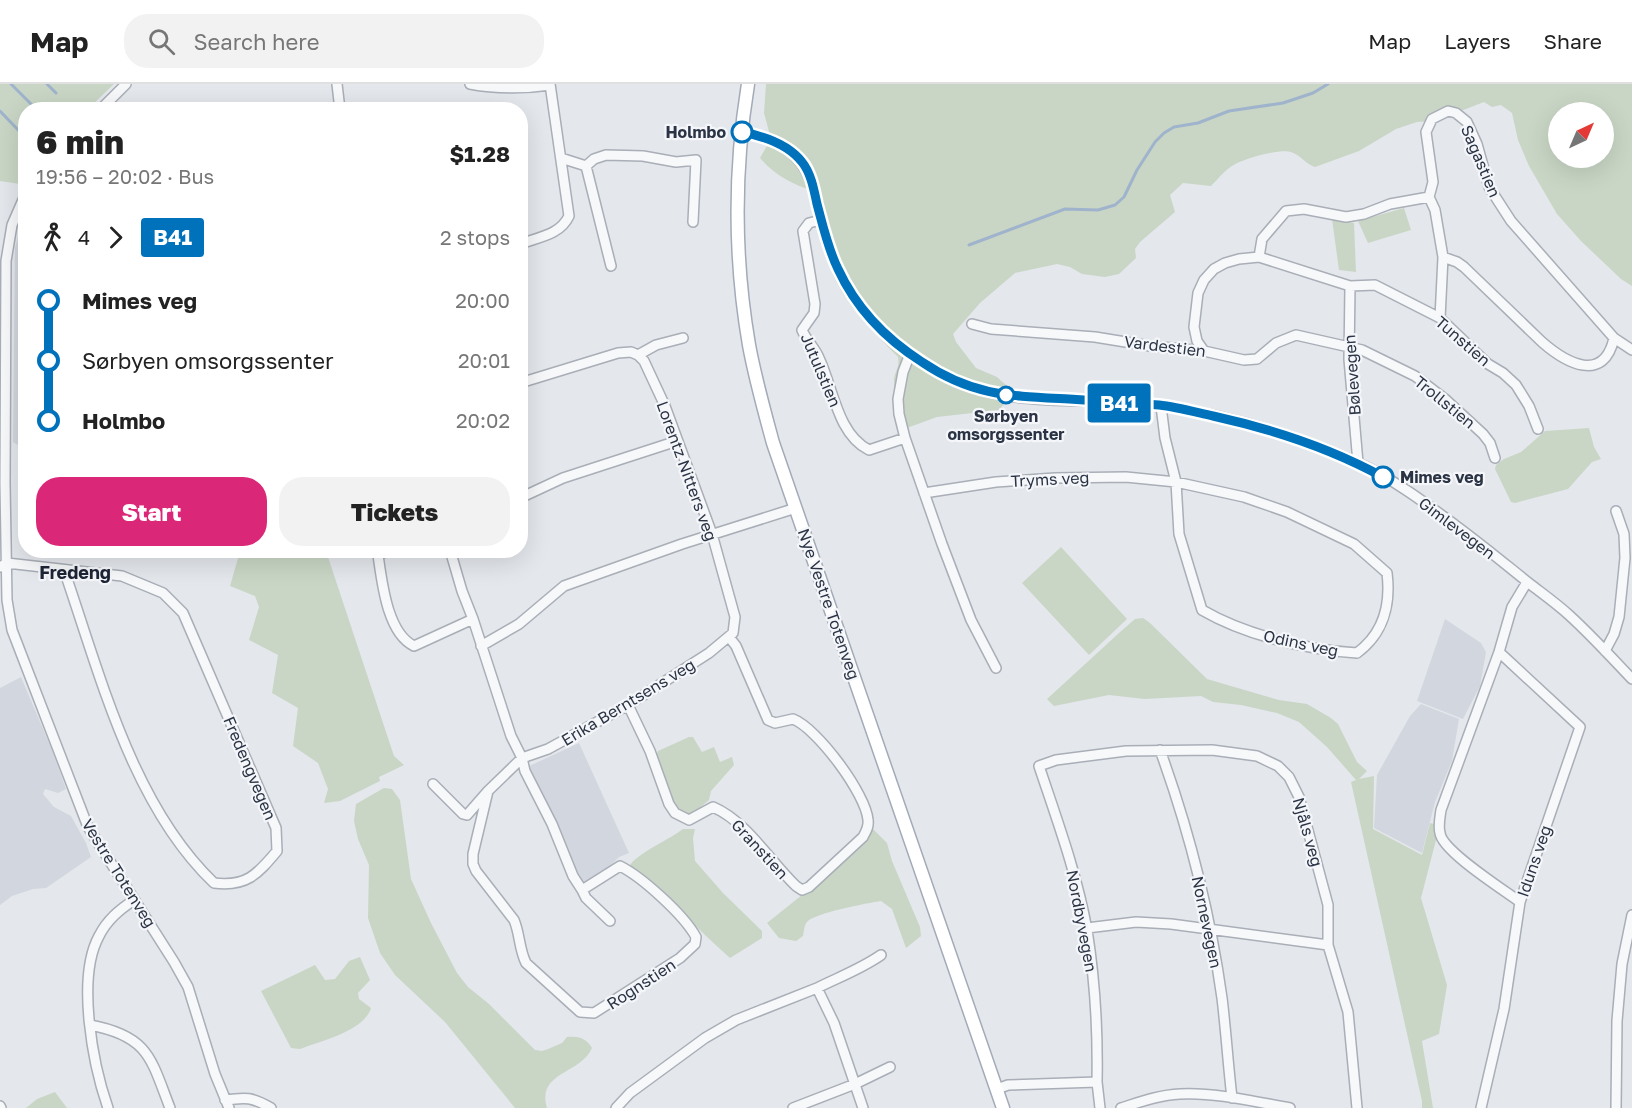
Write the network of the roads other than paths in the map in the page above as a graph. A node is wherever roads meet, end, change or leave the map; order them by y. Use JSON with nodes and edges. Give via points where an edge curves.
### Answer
{"nodes":[{"id":1,"x":126,"y":84,"type":"edge"},
{"id":2,"x":338,"y":84,"type":"edge"},
{"id":3,"x":470,"y":84,"type":"edge"},
{"id":4,"x":550,"y":84,"type":"edge"},
{"id":5,"x":748,"y":84,"type":"edge"},
{"id":6,"x":108,"y":102,"type":"edge"},
{"id":7,"x":339,"y":102,"type":"edge"},
{"id":8,"x":742,"y":132,"type":"junction"},
{"id":9,"x":561,"y":158,"type":"junction"},
{"id":10,"x":585,"y":166,"type":"junction"},
{"id":11,"x":1429,"y":198,"type":"junction"},
{"id":12,"x":18,"y":211,"type":"edge"},
{"id":13,"x":821,"y":220,"type":"junction"},
{"id":14,"x":693,"y":222,"type":"dead end"},
{"id":15,"x":528,"y":241,"type":"edge"},
{"id":16,"x":1258,"y":256,"type":"junction"},
{"id":17,"x":1443,"y":257,"type":"junction"},
{"id":18,"x":611,"y":266,"type":"dead end"},
{"id":19,"x":1350,"y":286,"type":"junction"},
{"id":20,"x":1440,"y":318,"type":"junction"},
{"id":21,"x":972,"y":324,"type":"dead end"},
{"id":22,"x":683,"y":338,"type":"dead end"},
{"id":23,"x":1614,"y":338,"type":"junction"},
{"id":24,"x":1349,"y":347,"type":"junction"},
{"id":25,"x":1632,"y":350,"type":"edge"},
{"id":26,"x":1204,"y":351,"type":"junction"},
{"id":27,"x":910,"y":354,"type":"junction"},
{"id":28,"x":638,"y":355,"type":"junction"},
{"id":29,"x":528,"y":381,"type":"edge"},
{"id":30,"x":1161,"y":406,"type":"junction"},
{"id":31,"x":1538,"y":429,"type":"dead end"},
{"id":32,"x":905,"y":438,"type":"junction"},
{"id":33,"x":677,"y":441,"type":"junction"},
{"id":34,"x":1495,"y":458,"type":"dead end"},
{"id":35,"x":3,"y":459,"type":"edge"},
{"id":36,"x":1358,"y":463,"type":"junction"},
{"id":37,"x":3,"y":469,"type":"edge"},
{"id":38,"x":1176,"y":482,"type":"junction"},
{"id":39,"x":924,"y":493,"type":"junction"},
{"id":40,"x":528,"y":494,"type":"edge"},
{"id":41,"x":796,"y":508,"type":"junction"},
{"id":42,"x":1616,"y":511,"type":"dead end"},
{"id":43,"x":712,"y":534,"type":"junction"},
{"id":44,"x":1628,"y":534,"type":"edge"},
{"id":45,"x":377,"y":558,"type":"edge"},
{"id":46,"x":452,"y":558,"type":"edge"},
{"id":47,"x":3,"y":565,"type":"edge"},
{"id":48,"x":64,"y":570,"type":"junction"},
{"id":49,"x":1527,"y":582,"type":"junction"},
{"id":50,"x":473,"y":619,"type":"junction"},
{"id":51,"x":729,"y":637,"type":"junction"},
{"id":52,"x":481,"y":646,"type":"junction"},
{"id":53,"x":1605,"y":651,"type":"junction"},
{"id":54,"x":1499,"y":652,"type":"junction"},
{"id":55,"x":996,"y":668,"type":"dead end"},
{"id":56,"x":1632,"y":679,"type":"edge"},
{"id":57,"x":628,"y":705,"type":"junction"},
{"id":58,"x":1160,"y":750,"type":"junction"},
{"id":59,"x":522,"y":758,"type":"junction"},
{"id":60,"x":1039,"y":766,"type":"joint"},
{"id":61,"x":433,"y":784,"type":"dead end"},
{"id":62,"x":488,"y":791,"type":"junction"},
{"id":63,"x":582,"y":890,"type":"junction"},
{"id":64,"x":134,"y":900,"type":"junction"},
{"id":65,"x":1520,"y":902,"type":"junction"},
{"id":66,"x":1632,"y":915,"type":"edge"},
{"id":67,"x":610,"y":921,"type":"dead end"},
{"id":68,"x":1087,"y":928,"type":"junction"},
{"id":69,"x":1210,"y":928,"type":"junction"},
{"id":70,"x":1328,"y":945,"type":"junction"},
{"id":71,"x":881,"y":955,"type":"dead end"},
{"id":72,"x":817,"y":988,"type":"junction"},
{"id":73,"x":90,"y":1025,"type":"junction"},
{"id":74,"x":890,"y":1067,"type":"dead end"},
{"id":75,"x":1097,"y":1082,"type":"junction"},
{"id":76,"x":855,"y":1084,"type":"junction"},
{"id":77,"x":997,"y":1089,"type":"junction"},
{"id":78,"x":1232,"y":1098,"type":"junction"},
{"id":79,"x":227,"y":1104,"type":"edge"},
{"id":80,"x":108,"y":1108,"type":"edge"},
{"id":81,"x":170,"y":1108,"type":"edge"},
{"id":82,"x":271,"y":1108,"type":"edge"},
{"id":83,"x":616,"y":1108,"type":"edge"},
{"id":84,"x":793,"y":1108,"type":"edge"},
{"id":85,"x":863,"y":1108,"type":"edge"},
{"id":86,"x":1003,"y":1108,"type":"edge"},
{"id":87,"x":1100,"y":1108,"type":"edge"},
{"id":88,"x":1121,"y":1108,"type":"edge"},
{"id":89,"x":1290,"y":1108,"type":"edge"},
{"id":90,"x":1357,"y":1108,"type":"edge"},
{"id":91,"x":1481,"y":1108,"type":"edge"},
{"id":92,"x":1616,"y":1108,"type":"edge"}],
"edges":[{"from":1,"to":6,"type":"street"},
{"from":2,"to":7,"type":"street"},
{"from":3,"to":4,"type":"street","via":[[531,88]]},
{"from":4,"to":9,"type":"street"},
{"from":5,"to":8,"type":"main road","name":"Nye Vestre Totenveg"},
{"from":8,"to":13,"type":"street","name":"Gimlevegen","via":[[769,139],[802,162]]},
{"from":8,"to":41,"type":"main road","name":"Nye Vestre Totenveg","via":[[738,244],[748,333],[773,443]]},
{"from":9,"to":10,"type":"street"},
{"from":9,"to":15,"type":"street","via":[[569,216],[555,232]]},
{"from":10,"to":14,"type":"street","via":[[606,155],[676,162],[696,160]]},
{"from":10,"to":18,"type":"street"},
{"from":11,"to":16,"type":"street","via":[[1346,217],[1304,209],[1286,211],[1262,239]]},
{"from":11,"to":17,"type":"street","name":"Sagastien","via":[[1436,210]]},
{"from":11,"to":23,"type":"street","name":"Sagastien","via":[[1432,182],[1426,132],[1432,119],[1448,111],[1456,113],[1467,122],[1489,187],[1511,221]]},
{"from":12,"to":35,"type":"street","name":"Vestre Totenveg","via":[[6,261]]},
{"from":13,"to":27,"type":"street","name":"Gimlevegen","via":[[847,287],[874,322]]},
{"from":13,"to":32,"type":"street","name":"Jutulstien","via":[[809,223],[803,231],[815,304],[814,313],[802,330],[819,357],[839,413],[863,447],[869,450]]},
{"from":16,"to":19,"type":"street","name":"Tunstien"},
{"from":16,"to":26,"type":"street","name":"Tunstien","via":[[1226,262],[1204,280],[1198,293],[1194,327]]},
{"from":17,"to":20,"type":"street","name":"Sagastien"},
{"from":17,"to":23,"type":"street","via":[[1464,267],[1542,342],[1574,364],[1589,367],[1604,360]]},
{"from":19,"to":20,"type":"street","name":"Tunstien","via":[[1375,285]]},
{"from":19,"to":24,"type":"street","name":"Bølevegen"},
{"from":20,"to":31,"type":"street","name":"Tunstien","via":[[1516,385]]},
{"from":21,"to":26,"type":"street","name":"Vardestien"},
{"from":22,"to":28,"type":"street"},
{"from":23,"to":25,"type":"street","name":"Sagastien"},
{"from":24,"to":26,"type":"street","name":"Vardestien","via":[[1296,335],[1276,343],[1257,359]]},
{"from":24,"to":34,"type":"street","name":"Trollstien","via":[[1425,383],[1483,434]]},
{"from":24,"to":36,"type":"street","name":"Bølevegen"},
{"from":27,"to":30,"type":"street","name":"Gimlevegen","via":[[955,381],[995,394]]},
{"from":27,"to":32,"type":"street","via":[[898,399]]},
{"from":28,"to":29,"type":"street","via":[[618,353]]},
{"from":28,"to":33,"type":"street","name":"Lorentz Nitters veg","via":[[665,406]]},
{"from":30,"to":36,"type":"street","name":"Gimlevegen","via":[[1250,424]]},
{"from":30,"to":38,"type":"street","name":"Odins veg"},
{"from":32,"to":39,"type":"street"},
{"from":33,"to":40,"type":"street","via":[[563,478]]},
{"from":33,"to":43,"type":"street","name":"Lorentz Nitters veg"},
{"from":35,"to":37,"type":"street","name":"Vestre Totenveg"},
{"from":36,"to":49,"type":"street","name":"Gimlevegen","via":[[1403,488]]},
{"from":37,"to":47,"type":"street","name":"Vestre Totenveg"},
{"from":38,"to":38,"type":"street","name":"Odins veg","via":[[1179,534],[1202,610],[1224,623],[1334,652],[1357,653],[1368,645],[1379,631],[1387,606],[1387,573],[1354,544],[1287,512],[1244,497]]},
{"from":38,"to":39,"type":"street","name":"Tryms veg","via":[[1126,477],[1055,478]]},
{"from":39,"to":55,"type":"street","via":[[971,620]]},
{"from":41,"to":43,"type":"street"},
{"from":41,"to":77,"type":"main road","name":"Nye Vestre Totenveg"},
{"from":42,"to":44,"type":"street"},
{"from":43,"to":51,"type":"street","name":"Lorentz Nitters veg","via":[[735,617]]},
{"from":43,"to":52,"type":"street","via":[[564,586],[519,624]]},
{"from":44,"to":53,"type":"street","via":[[1619,617]]},
{"from":45,"to":50,"type":"street","via":[[396,631],[407,643],[414,646]]},
{"from":46,"to":50,"type":"street"},
{"from":47,"to":48,"type":"street","name":"Fredengvegen"},
{"from":47,"to":64,"type":"street","name":"Vestre Totenveg","via":[[12,630],[20,654],[88,826]]},
{"from":48,"to":48,"type":"street","name":"Fredengvegen","via":[[122,576],[163,593],[183,613],[276,828],[278,851],[247,880],[230,885],[214,883],[187,854],[156,810],[123,739]]},
{"from":49,"to":53,"type":"street","name":"Gimlevegen","via":[[1568,614]]},
{"from":49,"to":54,"type":"street","via":[[1512,607]]},
{"from":50,"to":52,"type":"street"},
{"from":51,"to":57,"type":"street","name":"Erika Berntsens veg"},
{"from":51,"to":57,"type":"street","name":"Granstien","via":[[768,720],[774,723],[793,719],[808,728],[840,765],[868,817],[862,837],[809,887],[802,890],[796,886],[752,837],[720,810],[713,807],[688,820],[675,813]]},
{"from":52,"to":59,"type":"street"},
{"from":53,"to":56,"type":"street","name":"Gimlevegen"},
{"from":54,"to":65,"type":"street","name":"Iduns veg","via":[[1580,727]]},
{"from":54,"to":65,"type":"street","via":[[1441,810],[1439,834],[1446,846]]},
{"from":57,"to":59,"type":"street","name":"Erika Berntsens veg","via":[[548,749]]},
{"from":58,"to":60,"type":"street","name":"Njåls veg","via":[[1114,752]]},
{"from":58,"to":69,"type":"street","name":"Nornevegen","via":[[1185,823]]},
{"from":58,"to":70,"type":"street","name":"Njåls veg","via":[[1212,750],[1257,756],[1278,766],[1289,777],[1299,797],[1328,905]]},
{"from":59,"to":62,"type":"street"},
{"from":59,"to":63,"type":"street"},
{"from":60,"to":68,"type":"street","name":"Nordbyvegen"},
{"from":61,"to":62,"type":"street","via":[[466,815]]},
{"from":62,"to":63,"type":"street","name":"Rognstien","via":[[473,864],[514,920],[526,963],[580,1012],[594,1013],[680,958],[695,944],[696,937],[685,922],[632,872],[620,866]]},
{"from":63,"to":67,"type":"street"},
{"from":64,"to":73,"type":"street","via":[[109,921],[95,944],[88,985]]},
{"from":64,"to":79,"type":"street","name":"Vestre Totenveg","via":[[188,987]]},
{"from":65,"to":91,"type":"street","name":"Iduns veg","via":[[1504,1009]]},
{"from":66,"to":92,"type":"street","via":[[1617,1021]]},
{"from":68,"to":69,"type":"street","via":[[1136,922]]},
{"from":68,"to":75,"type":"street","name":"Nordbyvegen","via":[[1096,1011]]},
{"from":69,"to":70,"type":"street"},
{"from":69,"to":78,"type":"street","name":"Nornevegen"},
{"from":70,"to":90,"type":"street","name":"Njåls veg","via":[[1348,1012]]},
{"from":71,"to":72,"type":"street"},
{"from":72,"to":76,"type":"street"},
{"from":72,"to":83,"type":"street","via":[[736,1020],[705,1038],[630,1093]]},
{"from":73,"to":80,"type":"street"},
{"from":73,"to":81,"type":"street","via":[[108,1028],[141,1045],[160,1078]]},
{"from":74,"to":76,"type":"street"},
{"from":75,"to":77,"type":"street","via":[[1008,1085]]},
{"from":75,"to":87,"type":"street","name":"Nordbyvegen"},
{"from":76,"to":84,"type":"street"},
{"from":76,"to":85,"type":"street"},
{"from":77,"to":86,"type":"main road","name":"Nye Vestre Totenveg"},
{"from":78,"to":88,"type":"street","via":[[1181,1094]]},
{"from":78,"to":89,"type":"street"},
{"from":79,"to":82,"type":"street","via":[[245,1097]]}]}
